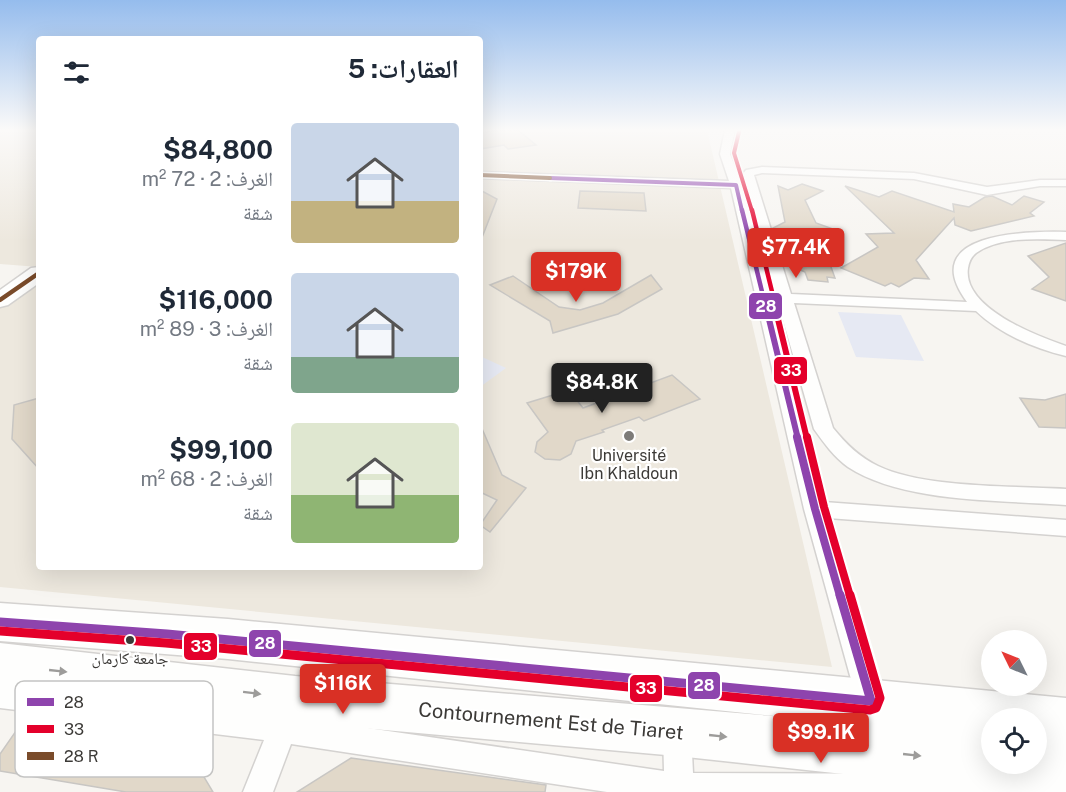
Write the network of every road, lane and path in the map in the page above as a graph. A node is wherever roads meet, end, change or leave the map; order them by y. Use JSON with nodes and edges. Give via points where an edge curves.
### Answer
{"nodes":[{"id":1,"x":729,"y":167,"type":"edge"},
{"id":2,"x":483,"y":175,"type":"edge"},
{"id":3,"x":1066,"y":183,"type":"edge"},
{"id":4,"x":736,"y":185,"type":"junction"},
{"id":5,"x":1066,"y":236,"type":"edge"},
{"id":6,"x":36,"y":258,"type":"edge"},
{"id":7,"x":36,"y":275,"type":"edge"},
{"id":8,"x":0,"y":282,"type":"edge"},
{"id":9,"x":784,"y":298,"type":"junction"},
{"id":10,"x":0,"y":300,"type":"edge"},
{"id":11,"x":980,"y":307,"type":"junction"},
{"id":12,"x":1066,"y":351,"type":"edge"},
{"id":13,"x":1066,"y":497,"type":"edge"},
{"id":14,"x":815,"y":509,"type":"junction"},
{"id":15,"x":1066,"y":528,"type":"edge"},
{"id":16,"x":0,"y":622,"type":"edge"},
{"id":17,"x":0,"y":665,"type":"edge"},
{"id":18,"x":147,"y":681,"type":"edge"},
{"id":19,"x":0,"y":695,"type":"edge"},
{"id":20,"x":15,"y":696,"type":"edge"},
{"id":21,"x":213,"y":696,"type":"edge"},
{"id":22,"x":871,"y":701,"type":"junction"},
{"id":23,"x":213,"y":709,"type":"edge"},
{"id":24,"x":981,"y":713,"type":"edge"},
{"id":25,"x":289,"y":714,"type":"junction"},
{"id":26,"x":1047,"y":720,"type":"edge"},
{"id":27,"x":1066,"y":722,"type":"edge"},
{"id":28,"x":677,"y":731,"type":"junction"},
{"id":29,"x":1066,"y":771,"type":"edge"},
{"id":30,"x":679,"y":790,"type":"edge"},
{"id":31,"x":258,"y":792,"type":"edge"},
{"id":32,"x":1002,"y":792,"type":"edge"}],
"edges":[{"from":1,"to":4,"type":"street"},
{"from":2,"to":4,"type":"street"},
{"from":3,"to":9,"type":"street","via":[[987,191],[920,177],[750,172]]},
{"from":4,"to":14,"type":"street"},
{"from":5,"to":11,"type":"street","via":[[998,239],[971,251],[963,259],[961,280]]},
{"from":6,"to":8,"type":"street"},
{"from":7,"to":10,"type":"street"},
{"from":9,"to":11,"type":"street"},
{"from":9,"to":13,"type":"street","via":[[824,429],[848,457],[876,474],[908,484]]},
{"from":11,"to":12,"type":"street","via":[[1011,329]]},
{"from":14,"to":15,"type":"street"},
{"from":14,"to":22,"type":"street"},
{"from":16,"to":22,"type":"highway","via":[[188,636]]},
{"from":17,"to":18,"type":"highway","name":"Contournement Est de Tiaret","one_way":true},
{"from":19,"to":20,"type":"street"},
{"from":21,"to":25,"type":"highway","name":"Contournement Est de Tiaret","one_way":true},
{"from":22,"to":24,"type":"highway"},
{"from":23,"to":25,"type":"street"},
{"from":25,"to":28,"type":"highway","name":"Contournement Est de Tiaret"},
{"from":25,"to":30,"type":"street"},
{"from":25,"to":31,"type":"street"},
{"from":26,"to":27,"type":"highway"},
{"from":28,"to":29,"type":"highway","name":"Contournement Est de Tiaret","one_way":true},
{"from":28,"to":30,"type":"street"},
{"from":30,"to":32,"type":"street"}]}
